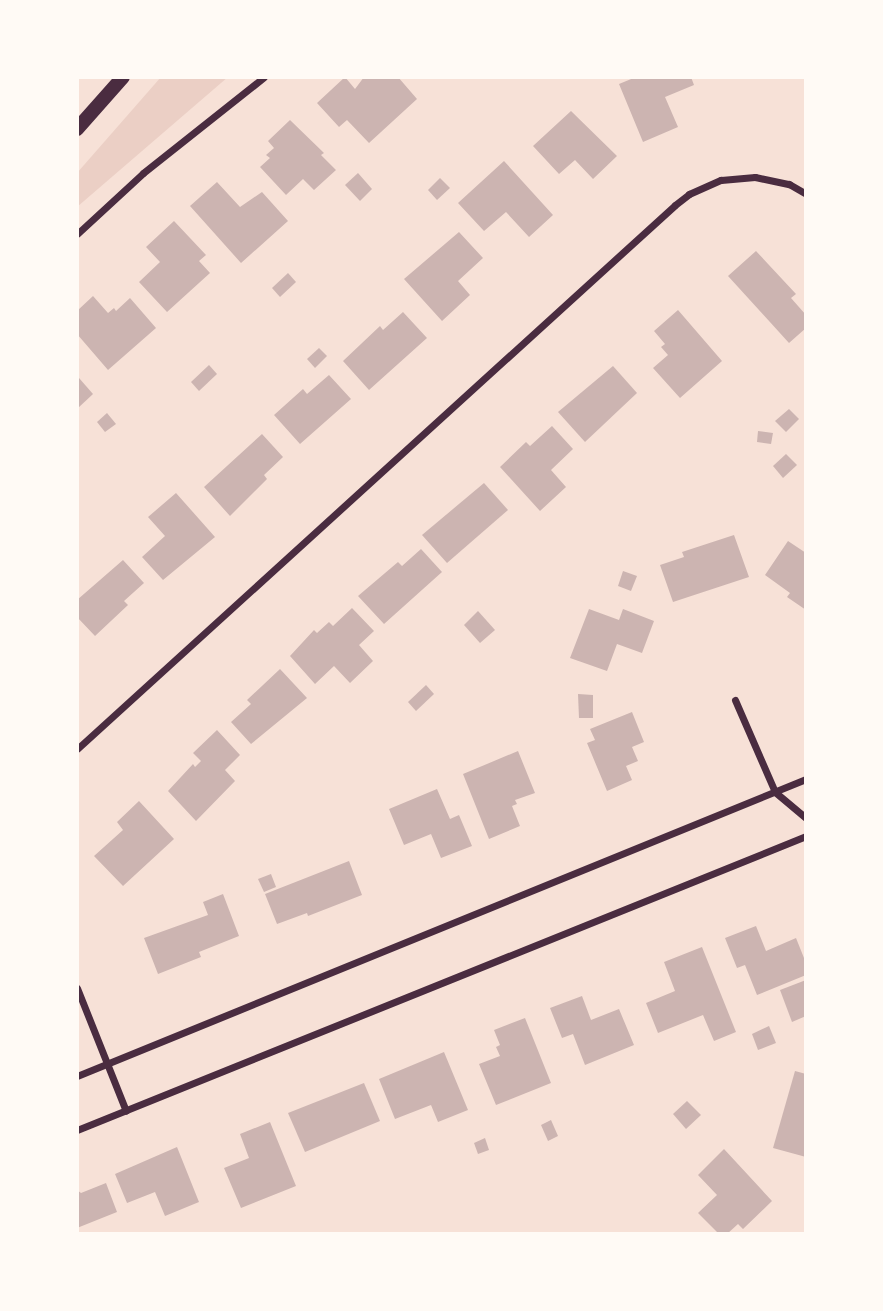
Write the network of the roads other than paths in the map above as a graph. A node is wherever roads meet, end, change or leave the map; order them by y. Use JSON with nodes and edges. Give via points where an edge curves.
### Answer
{"nodes":[{"id":1,"x":122,"y":77,"type":"edge"},
{"id":2,"x":264,"y":77,"type":"edge"},
{"id":3,"x":77,"y":129,"type":"edge"},
{"id":4,"x":806,"y":194,"type":"edge"},
{"id":5,"x":77,"y":234,"type":"edge"},
{"id":6,"x":735,"y":700,"type":"dead end"},
{"id":7,"x":77,"y":749,"type":"edge"},
{"id":8,"x":806,"y":779,"type":"edge"},
{"id":9,"x":775,"y":792,"type":"junction"},
{"id":10,"x":806,"y":818,"type":"edge"},
{"id":11,"x":806,"y":836,"type":"edge"},
{"id":12,"x":77,"y":988,"type":"edge"},
{"id":13,"x":106,"y":1064,"type":"junction"},
{"id":14,"x":77,"y":1076,"type":"edge"},
{"id":15,"x":126,"y":1111,"type":"junction"},
{"id":16,"x":77,"y":1130,"type":"edge"}],
"edges":[{"from":1,"to":3,"type":"main road"},
{"from":2,"to":5,"type":"street","via":[[143,173]]},
{"from":4,"to":7,"type":"street","via":[[789,184],[755,177],[714,183],[675,205]]},
{"from":6,"to":9,"type":"street"},
{"from":8,"to":9,"type":"street"},
{"from":9,"to":10,"type":"street"},
{"from":9,"to":13,"type":"street"},
{"from":11,"to":15,"type":"street"},
{"from":12,"to":13,"type":"street"},
{"from":13,"to":14,"type":"street"},
{"from":13,"to":15,"type":"street"},
{"from":15,"to":16,"type":"street"}]}
